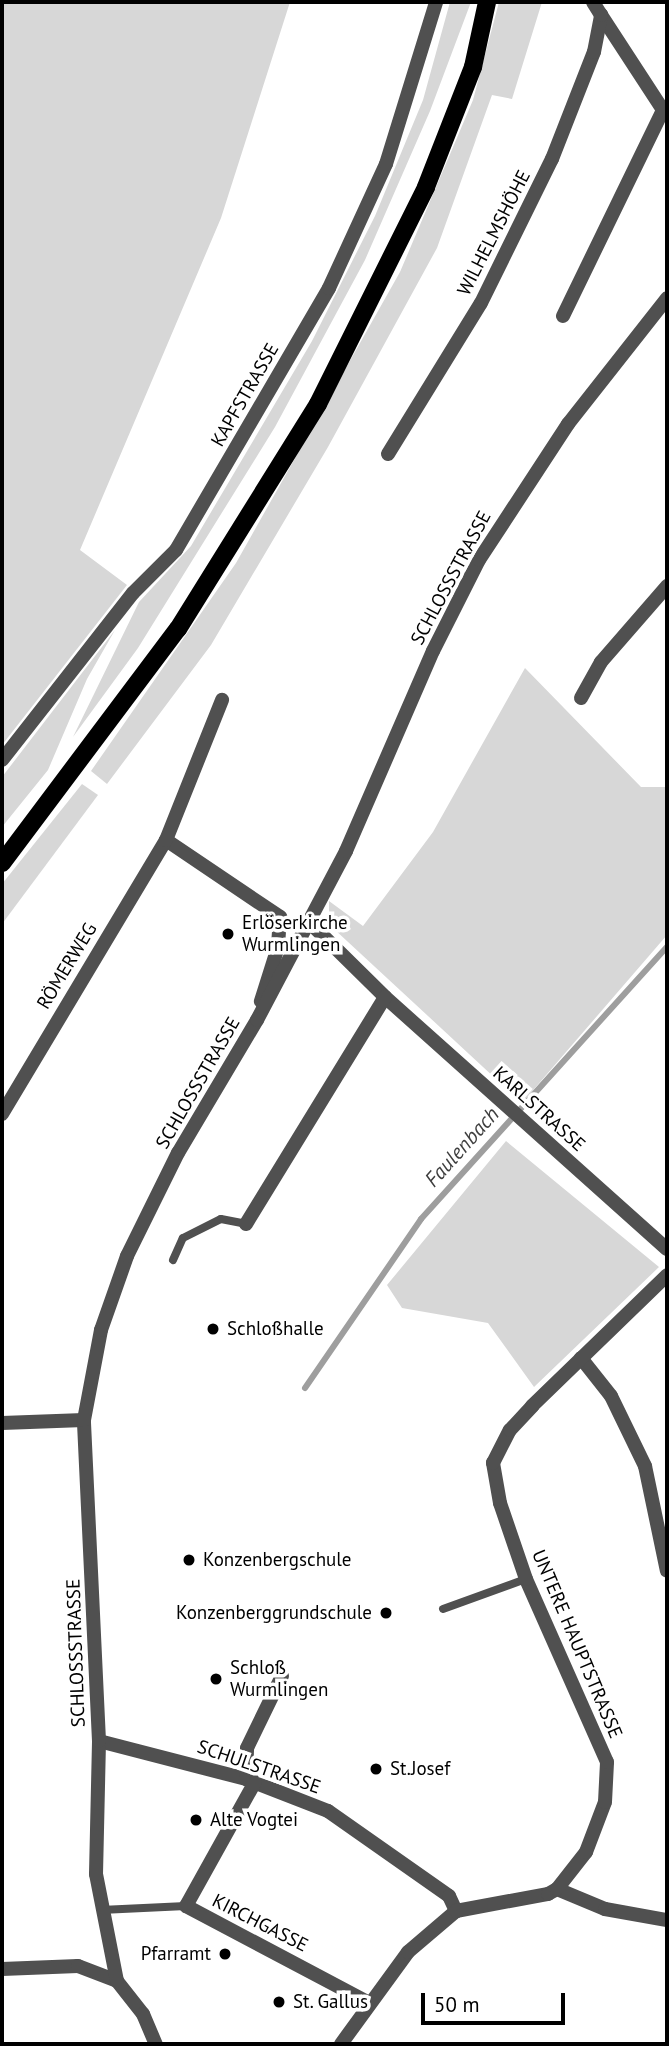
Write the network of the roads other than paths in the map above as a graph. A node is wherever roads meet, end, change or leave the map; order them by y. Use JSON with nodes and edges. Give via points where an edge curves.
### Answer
{"nodes":[{"id":1,"x":436,"y":2,"type":"edge"},
{"id":2,"x":487,"y":2,"type":"edge"},
{"id":3,"x":593,"y":2,"type":"edge"},
{"id":4,"x":601,"y":15,"type":"junction"},
{"id":5,"x":665,"y":113,"type":"edge"},
{"id":6,"x":667,"y":298,"type":"edge"},
{"id":7,"x":563,"y":316,"type":"dead end"},
{"id":8,"x":388,"y":454,"type":"dead end"},
{"id":9,"x":667,"y":586,"type":"edge"},
{"id":10,"x":581,"y":698,"type":"dead end"},
{"id":11,"x":222,"y":700,"type":"dead end"},
{"id":12,"x":2,"y":760,"type":"edge"},
{"id":13,"x":166,"y":840,"type":"junction"},
{"id":14,"x":2,"y":863,"type":"edge"},
{"id":15,"x":308,"y":920,"type":"junction"},
{"id":16,"x":385,"y":997,"type":"junction"},
{"id":17,"x":257,"y":1020,"type":"junction"},
{"id":18,"x":2,"y":1114,"type":"edge"},
{"id":19,"x":246,"y":1224,"type":"joint"},
{"id":20,"x":667,"y":1249,"type":"edge"},
{"id":21,"x":173,"y":1260,"type":"dead end"},
{"id":22,"x":667,"y":1275,"type":"edge"},
{"id":23,"x":581,"y":1358,"type":"junction"},
{"id":24,"x":83,"y":1420,"type":"junction"},
{"id":25,"x":2,"y":1423,"type":"edge"},
{"id":26,"x":667,"y":1571,"type":"edge"},
{"id":27,"x":526,"y":1578,"type":"junction"},
{"id":28,"x":443,"y":1609,"type":"dead end"},
{"id":29,"x":282,"y":1676,"type":"dead end"},
{"id":30,"x":99,"y":1741,"type":"junction"},
{"id":31,"x":251,"y":1780,"type":"junction"},
{"id":32,"x":557,"y":1889,"type":"junction"},
{"id":33,"x":186,"y":1906,"type":"junction"},
{"id":34,"x":101,"y":1910,"type":"junction"},
{"id":35,"x":456,"y":1911,"type":"junction"},
{"id":36,"x":667,"y":1920,"type":"edge"},
{"id":37,"x":2,"y":1969,"type":"edge"},
{"id":38,"x":117,"y":1981,"type":"junction"},
{"id":39,"x":368,"y":2002,"type":"junction"},
{"id":40,"x":156,"y":2044,"type":"edge"},
{"id":41,"x":341,"y":2044,"type":"edge"}],
"edges":[{"from":1,"to":12,"type":"street","name":"KAPFSTRASSE","via":[[386,164],[316,311],[176,550],[133,593]]},
{"from":2,"to":14,"type":"main road","via":[[472,67],[431,174],[350,345],[227,556],[82,760]]},
{"from":3,"to":4,"type":"street"},
{"from":4,"to":5,"type":"street"},
{"from":4,"to":8,"type":"street","name":"WILHELMSHÖHE","via":[[578,93],[523,223],[481,303]]},
{"from":5,"to":7,"type":"street"},
{"from":6,"to":15,"type":"street","name":"SCHLOSSSTRASSE","via":[[561,434],[478,560],[346,851]]},
{"from":9,"to":10,"type":"street","via":[[601,662]]},
{"from":11,"to":13,"type":"street","name":"RÖMERWEG"},
{"from":13,"to":17,"type":"street","via":[[280,917],[278,947]]},
{"from":13,"to":18,"type":"street","name":"RÖMERWEG"},
{"from":15,"to":16,"type":"street","name":"KARLSTRASSE"},
{"from":15,"to":17,"type":"street","name":"SCHLOSSSTRASSE"},
{"from":16,"to":19,"type":"street"},
{"from":16,"to":20,"type":"street","name":"KARLSTRASSE"},
{"from":17,"to":24,"type":"street","name":"SCHLOSSSTRASSE","via":[[178,1153],[127,1256],[101,1330]]},
{"from":19,"to":21,"type":"lane","via":[[221,1219],[183,1238]]},
{"from":22,"to":23,"type":"street","name":"UNTERE HAUPTSTRASSE"},
{"from":23,"to":26,"type":"street","via":[[611,1396],[645,1466]]},
{"from":23,"to":27,"type":"street","name":"UNTERE HAUPTSTRASSE","via":[[510,1430],[493,1463],[500,1503]]},
{"from":24,"to":25,"type":"street"},
{"from":24,"to":30,"type":"street","name":"SCHLOSSSTRASSE"},
{"from":27,"to":28,"type":"lane"},
{"from":27,"to":32,"type":"street","name":"UNTERE HAUPTSTRASSE","via":[[607,1762],[605,1802],[586,1852]]},
{"from":29,"to":31,"type":"street","via":[[247,1748]]},
{"from":30,"to":31,"type":"street","name":"SCHULSTRASSE"},
{"from":30,"to":34,"type":"street","name":"SCHLOSSSTRASSE","via":[[96,1874]]},
{"from":31,"to":33,"type":"street","name":"KIRCHGASSE"},
{"from":31,"to":35,"type":"street","name":"SCHULSTRASSE","via":[[328,1811],[449,1896]]},
{"from":32,"to":35,"type":"street"},
{"from":32,"to":36,"type":"street","via":[[605,1909]]},
{"from":33,"to":34,"type":"lane"},
{"from":33,"to":39,"type":"street","name":"KIRCHGASSE"},
{"from":34,"to":38,"type":"street","name":"SCHLOSSSTRASSE"},
{"from":35,"to":39,"type":"street","via":[[408,1952]]},
{"from":37,"to":38,"type":"street","via":[[78,1966]]},
{"from":38,"to":40,"type":"street","via":[[143,2014]]},
{"from":39,"to":41,"type":"street"}]}
